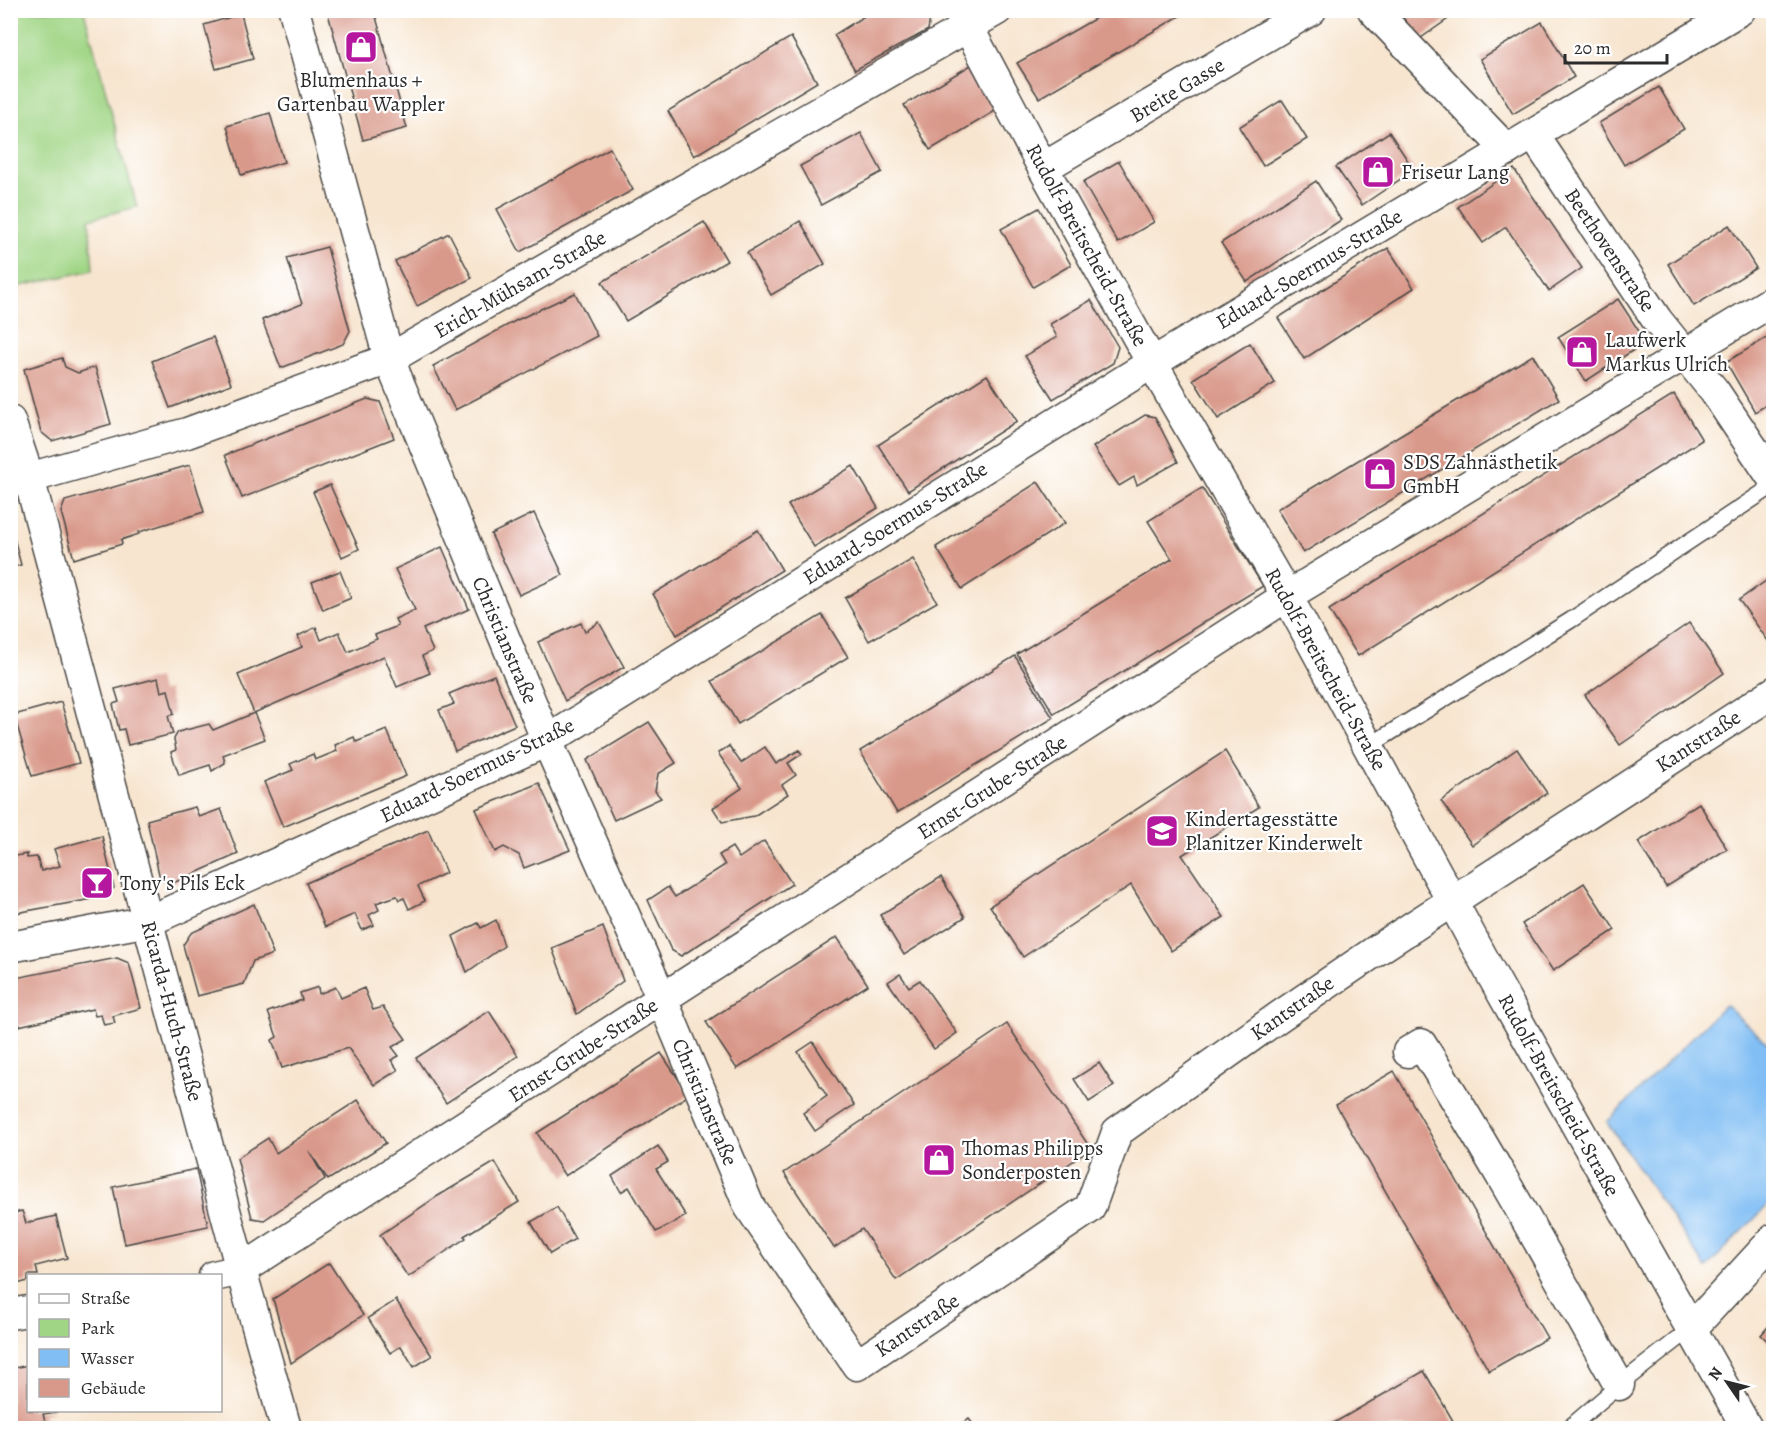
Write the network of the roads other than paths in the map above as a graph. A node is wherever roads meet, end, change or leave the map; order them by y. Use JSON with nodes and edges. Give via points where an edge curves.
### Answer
{"nodes":[{"id":1,"x":294,"y":10,"type":"edge"},
{"id":2,"x":997,"y":10,"type":"edge"},
{"id":3,"x":1311,"y":10,"type":"edge"},
{"id":4,"x":1373,"y":10,"type":"edge"},
{"id":5,"x":1740,"y":10,"type":"edge"},
{"id":6,"x":964,"y":19,"type":"edge"},
{"id":7,"x":1533,"y":134,"type":"junction"},
{"id":8,"x":1507,"y":150,"type":"junction"},
{"id":9,"x":1043,"y":168,"type":"junction"},
{"id":10,"x":1773,"y":300,"type":"edge"},
{"id":11,"x":1684,"y":356,"type":"junction"},
{"id":12,"x":389,"y":359,"type":"junction"},
{"id":13,"x":1152,"y":363,"type":"junction"},
{"id":14,"x":10,"y":421,"type":"edge"},
{"id":15,"x":20,"y":479,"type":"edge"},
{"id":16,"x":1773,"y":482,"type":"edge"},
{"id":17,"x":1287,"y":596,"type":"junction"},
{"id":18,"x":1773,"y":692,"type":"edge"},
{"id":19,"x":548,"y":741,"type":"junction"},
{"id":20,"x":1369,"y":746,"type":"junction"},
{"id":21,"x":1452,"y":902,"type":"junction"},
{"id":22,"x":149,"y":921,"type":"junction"},
{"id":23,"x":10,"y":947,"type":"edge"},
{"id":24,"x":663,"y":999,"type":"junction"},
{"id":25,"x":1408,"y":1052,"type":"dead end"},
{"id":26,"x":1773,"y":1239,"type":"edge"},
{"id":27,"x":227,"y":1273,"type":"edge"},
{"id":28,"x":27,"y":1311,"type":"edge"},
{"id":29,"x":10,"y":1314,"type":"edge"},
{"id":30,"x":1692,"y":1328,"type":"junction"},
{"id":31,"x":857,"y":1365,"type":"joint"},
{"id":32,"x":1619,"y":1385,"type":"junction"},
{"id":33,"x":285,"y":1428,"type":"edge"},
{"id":34,"x":1569,"y":1428,"type":"edge"},
{"id":35,"x":1747,"y":1428,"type":"edge"}],
"edges":[{"from":1,"to":12,"type":"street","name":"Christianstraße"},
{"from":2,"to":6,"type":"street","name":"Erich-Mühsam-Straße"},
{"from":3,"to":9,"type":"street","name":"Breite Gasse"},
{"from":4,"to":8,"type":"street"},
{"from":5,"to":7,"type":"street","name":"Eduard-Soermus-Straße"},
{"from":6,"to":9,"type":"street","name":"Rudolf-Breitscheid-Straße"},
{"from":6,"to":12,"type":"street","name":"Erich-Mühsam-Straße"},
{"from":7,"to":8,"type":"street","name":"Eduard-Soermus-Straße"},
{"from":7,"to":11,"type":"street","name":"Beethovenstraße"},
{"from":8,"to":13,"type":"street","name":"Eduard-Soermus-Straße"},
{"from":9,"to":13,"type":"street","name":"Rudolf-Breitscheid-Straße"},
{"from":10,"to":11,"type":"street","name":"Ernst-Grube-Straße"},
{"from":11,"to":16,"type":"street","name":"Beethovenstraße","via":[[1715,392]]},
{"from":11,"to":17,"type":"street","name":"Ernst-Grube-Straße"},
{"from":12,"to":15,"type":"street","name":"Erich-Mühsam-Straße","via":[[187,433]]},
{"from":12,"to":19,"type":"street","name":"Christianstraße"},
{"from":13,"to":17,"type":"street","name":"Rudolf-Breitscheid-Straße"},
{"from":13,"to":19,"type":"street","name":"Eduard-Soermus-Straße"},
{"from":14,"to":15,"type":"street","name":"Ricarda-Huch-Straße"},
{"from":15,"to":22,"type":"street","name":"Ricarda-Huch-Straße"},
{"from":16,"to":20,"type":"lane","via":[[1570,620]]},
{"from":17,"to":20,"type":"street","name":"Rudolf-Breitscheid-Straße"},
{"from":17,"to":24,"type":"street","name":"Ernst-Grube-Straße"},
{"from":18,"to":21,"type":"street","name":"Kantstraße"},
{"from":19,"to":22,"type":"street","name":"Eduard-Soermus-Straße"},
{"from":19,"to":24,"type":"street","name":"Christianstraße"},
{"from":20,"to":21,"type":"street","name":"Rudolf-Breitscheid-Straße"},
{"from":21,"to":30,"type":"street","name":"Rudolf-Breitscheid-Straße"},
{"from":21,"to":31,"type":"street","name":"Kantstraße","via":[[1280,1016],[1117,1132],[1090,1208]]},
{"from":22,"to":23,"type":"street","name":"Eduard-Soermus-Straße"},
{"from":22,"to":27,"type":"street","name":"Ricarda-Huch-Straße"},
{"from":24,"to":27,"type":"street","name":"Ernst-Grube-Straße"},
{"from":24,"to":31,"type":"street","name":"Christianstraße","via":[[749,1206]]},
{"from":25,"to":32,"type":"street","via":[[1421,1044]]},
{"from":26,"to":30,"type":"street"},
{"from":27,"to":33,"type":"street","name":"Ricarda-Huch-Straße"},
{"from":28,"to":29,"type":"street"},
{"from":30,"to":32,"type":"lane"},
{"from":30,"to":35,"type":"street","name":"Rudolf-Breitscheid-Straße"},
{"from":32,"to":34,"type":"lane"}]}
